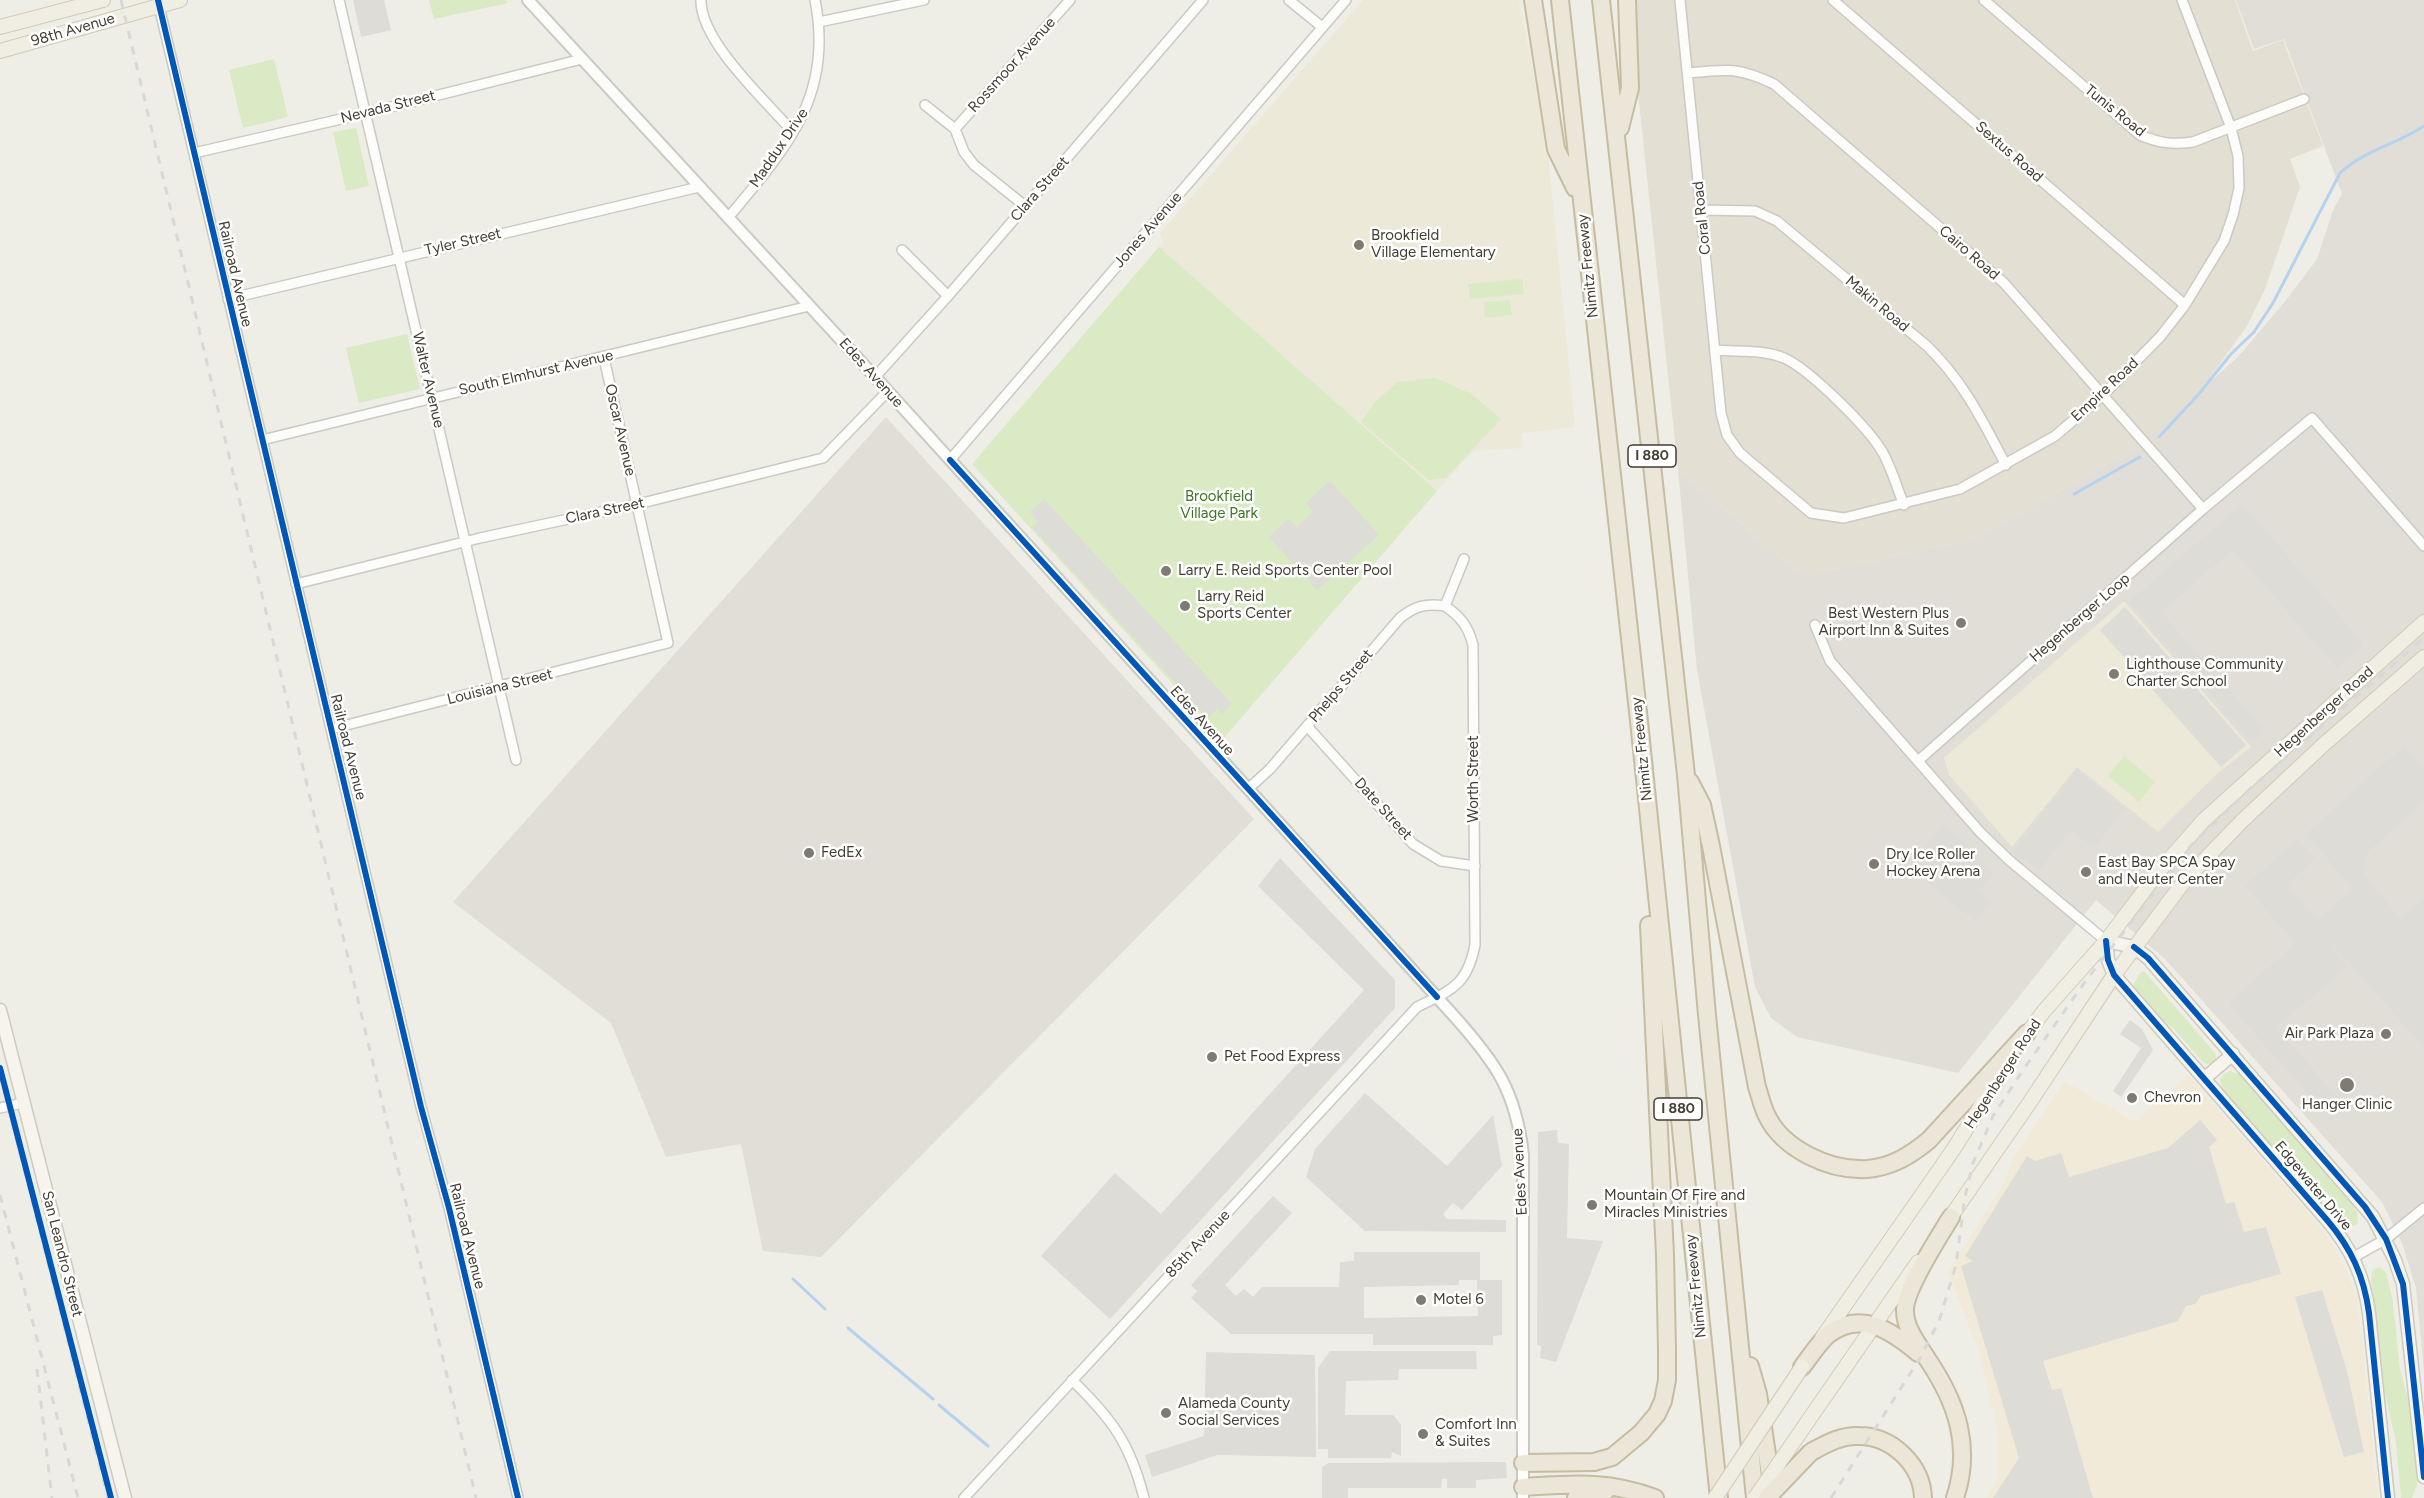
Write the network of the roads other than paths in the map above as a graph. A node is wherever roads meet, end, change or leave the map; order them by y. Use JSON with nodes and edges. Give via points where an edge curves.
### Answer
{"nodes":[{"id":1,"x":103,"y":0,"type":"edge"},
{"id":2,"x":180,"y":0,"type":"edge"},
{"id":3,"x":339,"y":0,"type":"edge"},
{"id":4,"x":528,"y":0,"type":"edge"},
{"id":5,"x":700,"y":0,"type":"edge"},
{"id":6,"x":815,"y":0,"type":"edge"},
{"id":7,"x":924,"y":0,"type":"edge"},
{"id":8,"x":1070,"y":0,"type":"edge"},
{"id":9,"x":1203,"y":0,"type":"edge"},
{"id":10,"x":1289,"y":0,"type":"edge"},
{"id":11,"x":1346,"y":0,"type":"edge"},
{"id":12,"x":1533,"y":0,"type":"edge"},
{"id":13,"x":1560,"y":0,"type":"edge"},
{"id":14,"x":1601,"y":0,"type":"edge"},
{"id":15,"x":1627,"y":0,"type":"edge"},
{"id":16,"x":1680,"y":0,"type":"edge"},
{"id":17,"x":1833,"y":0,"type":"edge"},
{"id":18,"x":1984,"y":0,"type":"edge"},
{"id":19,"x":2182,"y":0,"type":"edge"},
{"id":20,"x":158,"y":3,"type":"edge"},
{"id":21,"x":819,"y":22,"type":"junction"},
{"id":22,"x":0,"y":27,"type":"edge"},
{"id":23,"x":1322,"y":27,"type":"junction"},
{"id":24,"x":0,"y":51,"type":"edge"},
{"id":25,"x":582,"y":59,"type":"junction"},
{"id":26,"x":1688,"y":73,"type":"junction"},
{"id":27,"x":2304,"y":99,"type":"dead end"},
{"id":28,"x":925,"y":105,"type":"dead end"},
{"id":29,"x":367,"y":113,"type":"junction"},
{"id":30,"x":2231,"y":128,"type":"junction"},
{"id":31,"x":955,"y":129,"type":"junction"},
{"id":32,"x":794,"y":132,"type":"junction"},
{"id":33,"x":1617,"y":138,"type":"junction"},
{"id":34,"x":194,"y":153,"type":"junction"},
{"id":35,"x":699,"y":187,"type":"junction"},
{"id":36,"x":1580,"y":199,"type":"junction"},
{"id":37,"x":1025,"y":206,"type":"junction"},
{"id":38,"x":1701,"y":210,"type":"junction"},
{"id":39,"x":728,"y":218,"type":"junction"},
{"id":40,"x":902,"y":250,"type":"dead end"},
{"id":41,"x":400,"y":257,"type":"junction"},
{"id":42,"x":948,"y":296,"type":"junction"},
{"id":43,"x":228,"y":299,"type":"junction"},
{"id":44,"x":2185,"y":305,"type":"junction"},
{"id":45,"x":809,"y":306,"type":"junction"},
{"id":46,"x":1715,"y":350,"type":"junction"},
{"id":47,"x":604,"y":358,"type":"junction"},
{"id":48,"x":875,"y":377,"type":"junction"},
{"id":49,"x":887,"y":392,"type":"junction"},
{"id":50,"x":2104,"y":394,"type":"junction"},
{"id":51,"x":432,"y":397,"type":"junction"},
{"id":52,"x":1727,"y":435,"type":"joint"},
{"id":53,"x":262,"y":440,"type":"junction"},
{"id":54,"x":950,"y":460,"type":"junction"},
{"id":55,"x":2006,"y":465,"type":"junction"},
{"id":56,"x":638,"y":504,"type":"junction"},
{"id":57,"x":1904,"y":505,"type":"junction"},
{"id":58,"x":2203,"y":509,"type":"junction"},
{"id":59,"x":465,"y":542,"type":"junction"},
{"id":60,"x":2424,"y":546,"type":"edge"},
{"id":61,"x":1464,"y":559,"type":"dead end"},
{"id":62,"x":296,"y":584,"type":"junction"},
{"id":63,"x":1445,"y":606,"type":"junction"},
{"id":64,"x":2424,"y":622,"type":"edge"},
{"id":65,"x":1815,"y":626,"type":"dead end"},
{"id":66,"x":668,"y":643,"type":"joint"},
{"id":67,"x":2424,"y":657,"type":"edge"},
{"id":68,"x":500,"y":687,"type":"junction"},
{"id":69,"x":1639,"y":721,"type":"junction"},
{"id":70,"x":1307,"y":726,"type":"junction"},
{"id":71,"x":331,"y":729,"type":"junction"},
{"id":72,"x":516,"y":759,"type":"dead end"},
{"id":73,"x":1919,"y":760,"type":"junction"},
{"id":74,"x":1686,"y":775,"type":"junction"},
{"id":75,"x":1248,"y":789,"type":"junction"},
{"id":76,"x":1475,"y":866,"type":"junction"},
{"id":77,"x":2106,"y":940,"type":"junction"},
{"id":78,"x":2134,"y":946,"type":"junction"},
{"id":79,"x":2114,"y":975,"type":"junction"},
{"id":80,"x":1437,"y":997,"type":"junction"},
{"id":81,"x":0,"y":1010,"type":"edge"},
{"id":82,"x":2027,"y":1033,"type":"junction"},
{"id":83,"x":2233,"y":1054,"type":"junction"},
{"id":84,"x":2205,"y":1078,"type":"junction"},
{"id":85,"x":24,"y":1103,"type":"junction"},
{"id":86,"x":0,"y":1108,"type":"edge"},
{"id":87,"x":2424,"y":1208,"type":"edge"},
{"id":88,"x":1951,"y":1217,"type":"junction"},
{"id":89,"x":2386,"y":1239,"type":"junction"},
{"id":90,"x":2354,"y":1257,"type":"junction"},
{"id":91,"x":1874,"y":1324,"type":"junction"},
{"id":92,"x":1740,"y":1332,"type":"junction"},
{"id":93,"x":1802,"y":1367,"type":"junction"},
{"id":94,"x":1937,"y":1373,"type":"junction"},
{"id":95,"x":1072,"y":1380,"type":"junction"},
{"id":96,"x":1523,"y":1463,"type":"junction"},
{"id":97,"x":2424,"y":1477,"type":"edge"},
{"id":98,"x":1637,"y":1491,"type":"junction"},
{"id":99,"x":1523,"y":1492,"type":"edge"},
{"id":100,"x":125,"y":1498,"type":"edge"},
{"id":101,"x":518,"y":1498,"type":"edge"},
{"id":102,"x":964,"y":1498,"type":"edge"},
{"id":103,"x":1144,"y":1498,"type":"edge"},
{"id":104,"x":1576,"y":1498,"type":"edge"},
{"id":105,"x":1655,"y":1498,"type":"edge"},
{"id":106,"x":1717,"y":1498,"type":"edge"},
{"id":107,"x":1755,"y":1498,"type":"edge"},
{"id":108,"x":1767,"y":1498,"type":"edge"},
{"id":109,"x":1774,"y":1498,"type":"edge"},
{"id":110,"x":1923,"y":1498,"type":"edge"},
{"id":111,"x":1955,"y":1498,"type":"edge"},
{"id":112,"x":2388,"y":1498,"type":"edge"}],
"edges":[{"from":1,"to":22,"type":"main road","name":"98th Avenue"},
{"from":2,"to":20,"type":"main road","name":"98th Avenue"},
{"from":3,"to":29,"type":"street","name":"Walter Avenue"},
{"from":4,"to":25,"type":"street","name":"Edes Avenue"},
{"from":5,"to":32,"type":"street","via":[[700,13],[718,47]]},
{"from":6,"to":21,"type":"street","name":"Maddux Drive"},
{"from":7,"to":21,"type":"street"},
{"from":8,"to":31,"type":"street","name":"Rossmoor Avenue"},
{"from":9,"to":37,"type":"street","name":"Clara Street"},
{"from":10,"to":23,"type":"street"},
{"from":11,"to":23,"type":"street","name":"Jones Avenue"},
{"from":12,"to":36,"type":"highway","via":[[1556,149]]},
{"from":13,"to":36,"type":"highway","name":"Nimitz Freeway","number":"I 880"},
{"from":14,"to":33,"type":"highway","number":"I 880"},
{"from":15,"to":33,"type":"highway","via":[[1630,88]]},
{"from":16,"to":26,"type":"street","name":"Coral Road"},
{"from":17,"to":44,"type":"street","name":"Sextus Road"},
{"from":18,"to":30,"type":"street","name":"Tunis Road","via":[[2140,135],[2174,145]]},
{"from":19,"to":30,"type":"street","name":"Empire Road"},
{"from":20,"to":24,"type":"main road","name":"98th Avenue"},
{"from":20,"to":34,"type":"street","name":"Railroad Avenue"},
{"from":21,"to":32,"type":"street","name":"Maddux Drive","via":[[817,72],[808,106]]},
{"from":23,"to":54,"type":"street","name":"Jones Avenue"},
{"from":25,"to":29,"type":"street","name":"Nevada Street"},
{"from":25,"to":35,"type":"street","name":"Edes Avenue"},
{"from":26,"to":38,"type":"street","name":"Coral Road"},
{"from":26,"to":50,"type":"street","name":"Cairo Road","via":[[1724,69],[1748,72],[1774,84],[2004,283]]},
{"from":27,"to":30,"type":"street","name":"Tunis Road"},
{"from":28,"to":31,"type":"street"},
{"from":29,"to":34,"type":"street","name":"Nevada Street"},
{"from":29,"to":41,"type":"street","name":"Walter Avenue"},
{"from":30,"to":44,"type":"street","name":"Empire Road","via":[[2238,156],[2233,215],[2224,241]]},
{"from":31,"to":37,"type":"street","via":[[974,165]]},
{"from":32,"to":39,"type":"street","name":"Maddux Drive"},
{"from":33,"to":74,"type":"highway","number":"I 880"},
{"from":34,"to":43,"type":"street","name":"Railroad Avenue"},
{"from":35,"to":39,"type":"street","name":"Edes Avenue"},
{"from":35,"to":41,"type":"street","name":"Tyler Street"},
{"from":36,"to":69,"type":"highway","name":"Nimitz Freeway","number":"I 880"},
{"from":37,"to":42,"type":"street","name":"Clara Street"},
{"from":38,"to":46,"type":"street","name":"Coral Road"},
{"from":38,"to":55,"type":"street","name":"Makin Road","via":[[1755,211],[1777,221],[1927,346],[1965,390]]},
{"from":39,"to":45,"type":"street","name":"Edes Avenue"},
{"from":40,"to":42,"type":"street"},
{"from":41,"to":43,"type":"street","name":"Tyler Street"},
{"from":41,"to":51,"type":"street","name":"Walter Avenue"},
{"from":42,"to":48,"type":"street","name":"Clara Street"},
{"from":43,"to":53,"type":"street","name":"Railroad Avenue"},
{"from":44,"to":50,"type":"street","name":"Empire Road","via":[[2160,337]]},
{"from":45,"to":47,"type":"street","name":"South Elmhurst Avenue"},
{"from":45,"to":48,"type":"street","name":"Edes Avenue"},
{"from":46,"to":52,"type":"street","name":"Coral Road","via":[[1721,414]]},
{"from":46,"to":57,"type":"street","via":[[1761,352],[1784,358],[1804,370],[1870,432]]},
{"from":47,"to":51,"type":"street","name":"South Elmhurst Avenue"},
{"from":47,"to":56,"type":"street","name":"Oscar Avenue"},
{"from":48,"to":49,"type":"street","name":"Edes Avenue"},
{"from":49,"to":54,"type":"street","name":"Edes Avenue"},
{"from":49,"to":56,"type":"street","name":"Clara Street","via":[[823,458]]},
{"from":50,"to":55,"type":"street","name":"Empire Road","via":[[2055,436]]},
{"from":50,"to":58,"type":"street","name":"Cairo Road"},
{"from":51,"to":53,"type":"street","name":"South Elmhurst Avenue"},
{"from":51,"to":59,"type":"street","name":"Walter Avenue"},
{"from":52,"to":57,"type":"street","name":"Empire Road","via":[[1740,453],[1810,513],[1844,518]]},
{"from":53,"to":62,"type":"street","name":"Railroad Avenue"},
{"from":54,"to":75,"type":"street","name":"Edes Avenue"},
{"from":55,"to":57,"type":"street","name":"Empire Road","via":[[1960,489]]},
{"from":56,"to":59,"type":"street","name":"Clara Street"},
{"from":56,"to":66,"type":"street","name":"Oscar Avenue"},
{"from":58,"to":60,"type":"street","name":"Hegenberger Loop","via":[[2312,418]]},
{"from":58,"to":73,"type":"street","name":"Hegenberger Loop"},
{"from":59,"to":62,"type":"street","name":"Clara Street"},
{"from":59,"to":68,"type":"street","name":"Walter Avenue"},
{"from":61,"to":63,"type":"street"},
{"from":62,"to":71,"type":"street","name":"Railroad Avenue"},
{"from":63,"to":70,"type":"street","name":"Phelps Street","via":[[1413,608],[1400,618]]},
{"from":63,"to":76,"type":"street","name":"Worth Street","via":[[1459,616],[1473,645]]},
{"from":64,"to":77,"type":"main road","name":"Hegenberger Road","via":[[2204,820]]},
{"from":65,"to":73,"type":"street","via":[[1830,661]]},
{"from":66,"to":68,"type":"street","name":"Louisiana Street"},
{"from":67,"to":78,"type":"main road","name":"Hegenberger Road","via":[[2235,828],[2186,879]]},
{"from":68,"to":71,"type":"street","name":"Louisiana Street"},
{"from":68,"to":72,"type":"street","name":"Walter Avenue"},
{"from":69,"to":96,"type":"highway","via":[[1665,1255],[1667,1380],[1657,1414],[1612,1457],[1594,1462]]},
{"from":69,"to":106,"type":"highway","name":"Nimitz Freeway","number":"I 880"},
{"from":70,"to":75,"type":"street","name":"Phelps Street"},
{"from":70,"to":76,"type":"street","name":"Date Street","via":[[1413,844],[1441,861]]},
{"from":71,"to":101,"type":"street","name":"Railroad Avenue"},
{"from":73,"to":77,"type":"street","via":[[1995,847]]},
{"from":74,"to":82,"type":"highway","via":[[1702,805],[1757,1087],[1766,1115],[1785,1140],[1805,1153],[1847,1167],[1868,1169],[1902,1159],[1929,1140]]},
{"from":74,"to":92,"type":"highway","number":"I 880"},
{"from":75,"to":80,"type":"street","name":"Edes Avenue"},
{"from":76,"to":80,"type":"street","name":"Worth Street","via":[[1472,959],[1453,990]]},
{"from":77,"to":78,"type":"main road"},
{"from":77,"to":79,"type":"main road","name":"Edgewater Drive"},
{"from":77,"to":82,"type":"main road","name":"Hegenberger Road"},
{"from":78,"to":79,"type":"main road","name":"Hegenberger Road"},
{"from":78,"to":83,"type":"main road","name":"Edgewater Drive"},
{"from":79,"to":84,"type":"main road","name":"Edgewater Drive"},
{"from":79,"to":88,"type":"main road","name":"Hegenberger Road"},
{"from":80,"to":95,"type":"street","name":"85th Avenue","via":[[1417,1007]]},
{"from":80,"to":96,"type":"street","name":"Edes Avenue","via":[[1498,1070],[1519,1124],[1523,1155]]},
{"from":81,"to":85,"type":"main road","name":"San Leandro Street"},
{"from":82,"to":93,"type":"main road","name":"Hegenberger Road","via":[[1953,1150]]},
{"from":83,"to":84,"type":"main road"},
{"from":83,"to":89,"type":"main road","name":"Edgewater Drive","via":[[2365,1207]]},
{"from":84,"to":90,"type":"main road","name":"Edgewater Drive","via":[[2343,1239]]},
{"from":85,"to":86,"type":"street"},
{"from":85,"to":100,"type":"main road","name":"San Leandro Street"},
{"from":87,"to":89,"type":"street"},
{"from":88,"to":91,"type":"main road","name":"Hegenberger Road"},
{"from":88,"to":94,"type":"highway","via":[[1909,1292],[1904,1309],[1912,1336]]},
{"from":89,"to":90,"type":"street"},
{"from":89,"to":97,"type":"main road","name":"Edgewater Drive","via":[[2403,1284]]},
{"from":90,"to":112,"type":"main road","name":"Edgewater Drive","via":[[2369,1313]]},
{"from":91,"to":93,"type":"highway","via":[[1855,1322],[1842,1326],[1827,1335]]},
{"from":91,"to":94,"type":"highway","via":[[1906,1342]]},
{"from":91,"to":107,"type":"main road","name":"Hegenberger Road","bridge":true},
{"from":92,"to":107,"type":"highway","number":"I 880"},
{"from":92,"to":109,"type":"highway","via":[[1758,1394]]},
{"from":93,"to":106,"type":"main road","name":"Hegenberger Road","bridge":true},
{"from":94,"to":111,"type":"highway","via":[[1955,1409],[1961,1434],[1961,1467]]},
{"from":95,"to":102,"type":"street","name":"85th Avenue"},
{"from":95,"to":103,"type":"street","via":[[1125,1443]]},
{"from":96,"to":99,"type":"street","name":"Edes Avenue"},
{"from":98,"to":99,"type":"highway","via":[[1592,1484]]},
{"from":98,"to":104,"type":"highway","via":[[1601,1491]]},
{"from":98,"to":105,"type":"highway"},
{"from":108,"to":110,"type":"highway","bridge":true,"via":[[1811,1452],[1839,1438],[1858,1436],[1876,1437],[1908,1459],[1918,1476]]}]}
